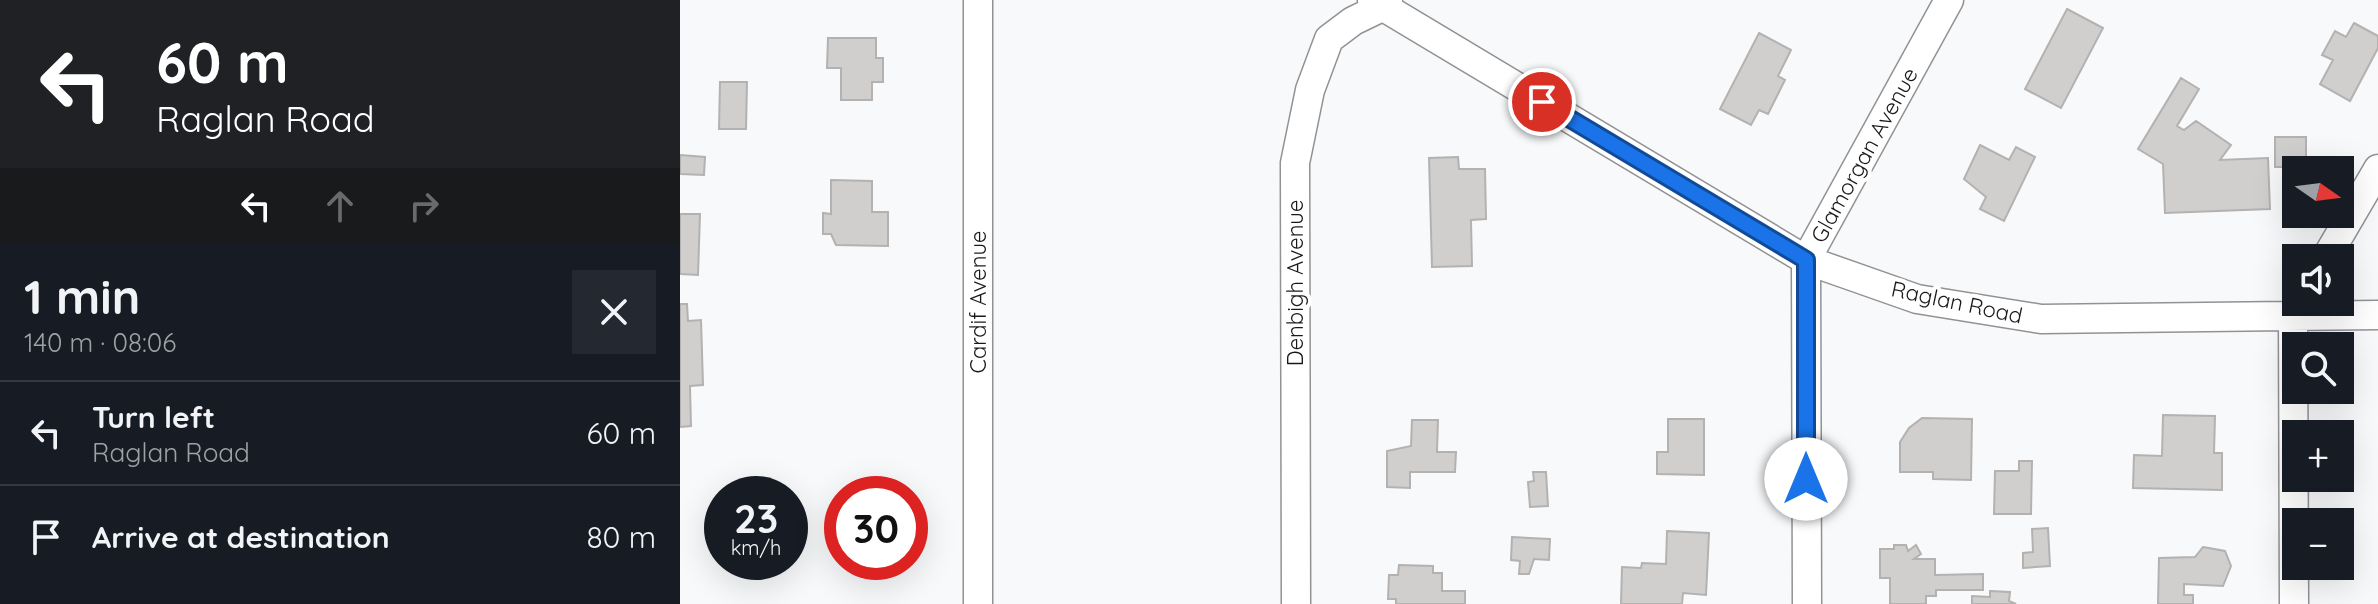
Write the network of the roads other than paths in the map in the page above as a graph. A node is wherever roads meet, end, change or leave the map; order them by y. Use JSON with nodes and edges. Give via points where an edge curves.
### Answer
{"nodes":[{"id":1,"x":978,"y":0,"type":"edge"},
{"id":2,"x":1949,"y":0,"type":"edge"},
{"id":3,"x":1381,"y":2,"type":"edge"},
{"id":4,"x":2378,"y":169,"type":"edge"},
{"id":5,"x":2334,"y":244,"type":"edge"},
{"id":6,"x":1806,"y":260,"type":"junction"},
{"id":7,"x":2282,"y":309,"type":"edge"},
{"id":8,"x":2354,"y":313,"type":"edge"},
{"id":9,"x":2378,"y":315,"type":"edge"},
{"id":10,"x":2296,"y":316,"type":"edge"},
{"id":11,"x":978,"y":604,"type":"edge"},
{"id":12,"x":1296,"y":604,"type":"edge"},
{"id":13,"x":1807,"y":604,"type":"edge"},
{"id":14,"x":2294,"y":604,"type":"edge"}],
"edges":[{"from":1,"to":11,"type":"street","name":"Cardif Avenue"},
{"from":2,"to":6,"type":"street","name":"Glamorgan Avenue"},
{"from":3,"to":6,"type":"street","name":"Raglan Road"},
{"from":3,"to":12,"type":"street","name":"Denbigh Avenue","via":[[1329,39],[1310,90],[1295,163]]},
{"from":4,"to":5,"type":"street"},
{"from":6,"to":7,"type":"street","name":"Raglan Road","via":[[1917,299],[2041,319]]},
{"from":6,"to":13,"type":"street","name":"Glamorgan Avenue"},
{"from":8,"to":9,"type":"street","name":"Raglan Road"},
{"from":10,"to":14,"type":"street"}]}
